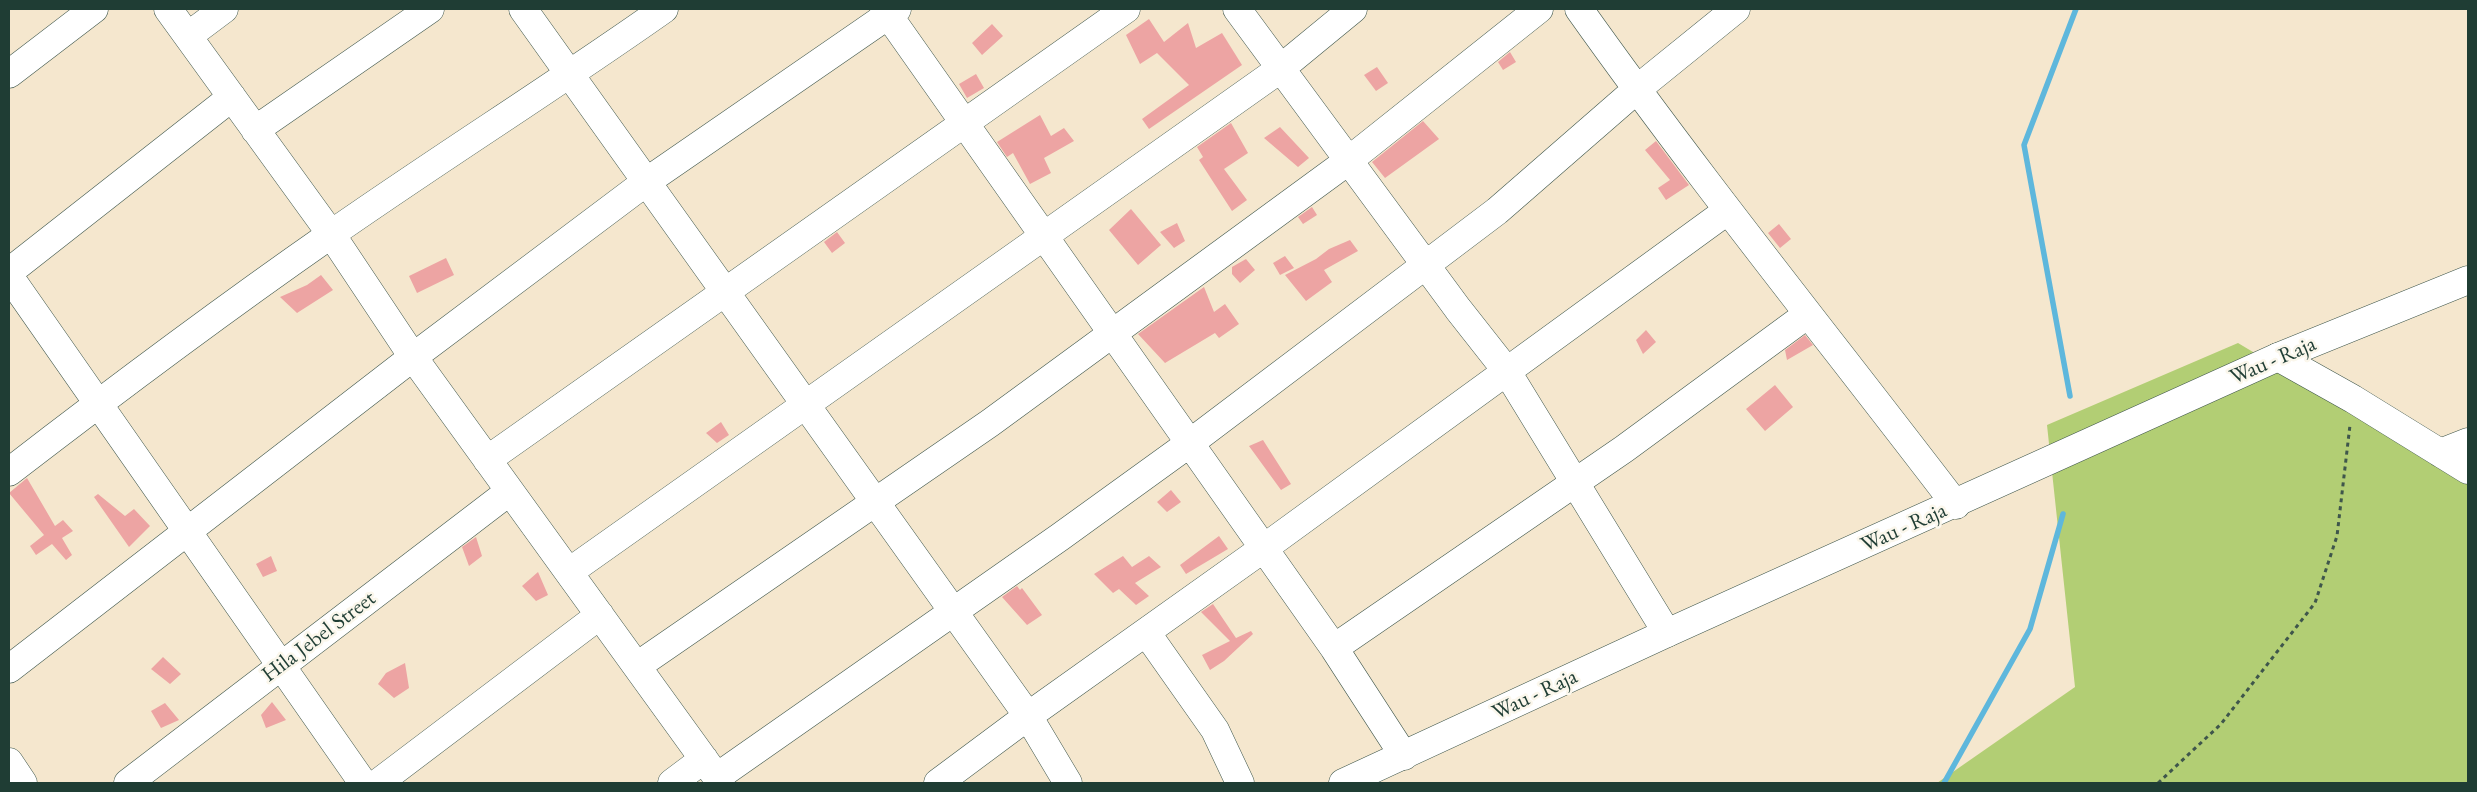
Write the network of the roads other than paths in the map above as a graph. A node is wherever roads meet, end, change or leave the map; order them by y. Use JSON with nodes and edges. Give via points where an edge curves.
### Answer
{"nodes":[{"id":1,"x":94,"y":9,"type":"edge"},
{"id":2,"x":168,"y":9,"type":"edge"},
{"id":3,"x":224,"y":9,"type":"edge"},
{"id":4,"x":430,"y":9,"type":"edge"},
{"id":5,"x":523,"y":9,"type":"edge"},
{"id":6,"x":664,"y":9,"type":"edge"},
{"id":7,"x":1126,"y":9,"type":"edge"},
{"id":8,"x":1237,"y":9,"type":"edge"},
{"id":9,"x":1353,"y":9,"type":"edge"},
{"id":10,"x":1539,"y":9,"type":"edge"},
{"id":11,"x":1579,"y":9,"type":"edge"},
{"id":12,"x":1736,"y":9,"type":"edge"},
{"id":13,"x":890,"y":11,"type":"edge"},
{"id":14,"x":188,"y":36,"type":"junction"},
{"id":15,"x":1280,"y":69,"type":"junction"},
{"id":16,"x":9,"y":74,"type":"edge"},
{"id":17,"x":570,"y":75,"type":"junction"},
{"id":18,"x":1636,"y":90,"type":"junction"},
{"id":19,"x":232,"y":97,"type":"junction"},
{"id":20,"x":965,"y":123,"type":"junction"},
{"id":21,"x":255,"y":130,"type":"junction"},
{"id":22,"x":1348,"y":160,"type":"junction"},
{"id":23,"x":646,"y":182,"type":"junction"},
{"id":24,"x":1727,"y":211,"type":"junction"},
{"id":25,"x":331,"y":234,"type":"junction"},
{"id":26,"x":1044,"y":235,"type":"junction"},
{"id":27,"x":1425,"y":264,"type":"junction"},
{"id":28,"x":9,"y":272,"type":"edge"},
{"id":29,"x":9,"y":276,"type":"edge"},
{"id":30,"x":2468,"y":280,"type":"edge"},
{"id":31,"x":725,"y":292,"type":"junction"},
{"id":32,"x":1808,"y":314,"type":"junction"},
{"id":33,"x":1113,"y":333,"type":"junction"},
{"id":34,"x":413,"y":357,"type":"junction"},
{"id":35,"x":2278,"y":357,"type":"junction"},
{"id":36,"x":1506,"y":370,"type":"junction"},
{"id":37,"x":98,"y":403,"type":"junction"},
{"id":38,"x":805,"y":405,"type":"junction"},
{"id":39,"x":2468,"y":442,"type":"edge"},
{"id":40,"x":1190,"y":443,"type":"junction"},
{"id":41,"x":2440,"y":453,"type":"junction"},
{"id":42,"x":487,"y":460,"type":"junction"},
{"id":43,"x":2468,"y":470,"type":"edge"},
{"id":44,"x":9,"y":472,"type":"edge"},
{"id":45,"x":1575,"y":481,"type":"junction"},
{"id":46,"x":510,"y":491,"type":"junction"},
{"id":47,"x":874,"y":501,"type":"junction"},
{"id":48,"x":1956,"y":504,"type":"junction"},
{"id":49,"x":188,"y":532,"type":"junction"},
{"id":50,"x":1264,"y":548,"type":"junction"},
{"id":51,"x":569,"y":572,"type":"junction"},
{"id":52,"x":952,"y":611,"type":"junction"},
{"id":53,"x":600,"y":615,"type":"junction"},
{"id":54,"x":1146,"y":632,"type":"junction"},
{"id":55,"x":1667,"y":633,"type":"junction"},
{"id":56,"x":1334,"y":648,"type":"junction"},
{"id":57,"x":281,"y":666,"type":"junction"},
{"id":58,"x":637,"y":666,"type":"junction"},
{"id":59,"x":9,"y":669,"type":"edge"},
{"id":60,"x":1028,"y":716,"type":"junction"},
{"id":61,"x":1404,"y":756,"type":"junction"},
{"id":62,"x":9,"y":762,"type":"edge"},
{"id":63,"x":714,"y":773,"type":"edge"},
{"id":64,"x":23,"y":783,"type":"edge"},
{"id":65,"x":128,"y":783,"type":"edge"},
{"id":66,"x":363,"y":783,"type":"edge"},
{"id":67,"x":378,"y":783,"type":"edge"},
{"id":68,"x":672,"y":783,"type":"edge"},
{"id":69,"x":938,"y":783,"type":"edge"},
{"id":70,"x":1068,"y":783,"type":"edge"},
{"id":71,"x":1240,"y":783,"type":"edge"},
{"id":72,"x":1343,"y":783,"type":"edge"}],
"edges":[{"from":1,"to":16,"type":"street"},
{"from":2,"to":14,"type":"street"},
{"from":3,"to":14,"type":"street"},
{"from":4,"to":21,"type":"street"},
{"from":5,"to":17,"type":"street"},
{"from":6,"to":17,"type":"street"},
{"from":7,"to":20,"type":"street"},
{"from":8,"to":15,"type":"street"},
{"from":9,"to":15,"type":"street"},
{"from":10,"to":22,"type":"street"},
{"from":11,"to":18,"type":"street"},
{"from":12,"to":18,"type":"street"},
{"from":13,"to":20,"type":"street"},
{"from":13,"to":23,"type":"street"},
{"from":14,"to":19,"type":"street"},
{"from":15,"to":22,"type":"street"},
{"from":15,"to":26,"type":"street"},
{"from":17,"to":23,"type":"street"},
{"from":17,"to":25,"type":"street"},
{"from":18,"to":24,"type":"street"},
{"from":18,"to":27,"type":"street","via":[[1497,211]]},
{"from":19,"to":21,"type":"street"},
{"from":19,"to":28,"type":"street"},
{"from":20,"to":26,"type":"street"},
{"from":20,"to":31,"type":"street"},
{"from":21,"to":25,"type":"street"},
{"from":22,"to":27,"type":"street"},
{"from":22,"to":33,"type":"street"},
{"from":23,"to":31,"type":"street"},
{"from":23,"to":34,"type":"street"},
{"from":24,"to":32,"type":"street"},
{"from":24,"to":36,"type":"street"},
{"from":25,"to":34,"type":"street"},
{"from":25,"to":37,"type":"street"},
{"from":26,"to":33,"type":"street"},
{"from":26,"to":38,"type":"street"},
{"from":27,"to":36,"type":"street"},
{"from":27,"to":40,"type":"street"},
{"from":29,"to":37,"type":"street"},
{"from":30,"to":35,"type":"street","name":"Wau - Raja"},
{"from":31,"to":38,"type":"street"},
{"from":31,"to":42,"type":"street"},
{"from":32,"to":45,"type":"street","via":[[1686,406]]},
{"from":32,"to":48,"type":"street"},
{"from":33,"to":40,"type":"street"},
{"from":33,"to":47,"type":"street","via":[[990,423]]},
{"from":34,"to":42,"type":"street"},
{"from":34,"to":49,"type":"street"},
{"from":35,"to":41,"type":"street","via":[[2354,399]]},
{"from":35,"to":48,"type":"street","name":"Wau - Raja"},
{"from":36,"to":45,"type":"street"},
{"from":36,"to":50,"type":"street"},
{"from":37,"to":44,"type":"street"},
{"from":37,"to":49,"type":"street"},
{"from":38,"to":47,"type":"street"},
{"from":38,"to":51,"type":"street"},
{"from":39,"to":41,"type":"street"},
{"from":40,"to":50,"type":"street"},
{"from":40,"to":52,"type":"street"},
{"from":41,"to":43,"type":"street"},
{"from":42,"to":46,"type":"street"},
{"from":45,"to":55,"type":"street"},
{"from":45,"to":56,"type":"street"},
{"from":46,"to":51,"type":"street"},
{"from":46,"to":57,"type":"street","name":"Hila Jebel Street"},
{"from":47,"to":52,"type":"street"},
{"from":47,"to":58,"type":"street"},
{"from":48,"to":55,"type":"street","name":"Wau - Raja"},
{"from":49,"to":57,"type":"street"},
{"from":49,"to":59,"type":"street"},
{"from":50,"to":54,"type":"street"},
{"from":50,"to":56,"type":"street"},
{"from":51,"to":53,"type":"street"},
{"from":52,"to":60,"type":"street"},
{"from":52,"to":63,"type":"street"},
{"from":53,"to":58,"type":"street"},
{"from":53,"to":67,"type":"street"},
{"from":54,"to":60,"type":"street"},
{"from":54,"to":71,"type":"street","via":[[1215,730]]},
{"from":55,"to":61,"type":"street","name":"Wau - Raja"},
{"from":56,"to":61,"type":"street"},
{"from":57,"to":65,"type":"street","name":"Hila Jebel Street"},
{"from":57,"to":66,"type":"street"},
{"from":58,"to":63,"type":"street"},
{"from":60,"to":69,"type":"street"},
{"from":60,"to":70,"type":"street"},
{"from":61,"to":72,"type":"street","name":"Wau - Raja"},
{"from":62,"to":64,"type":"street"},
{"from":63,"to":68,"type":"street"}]}
